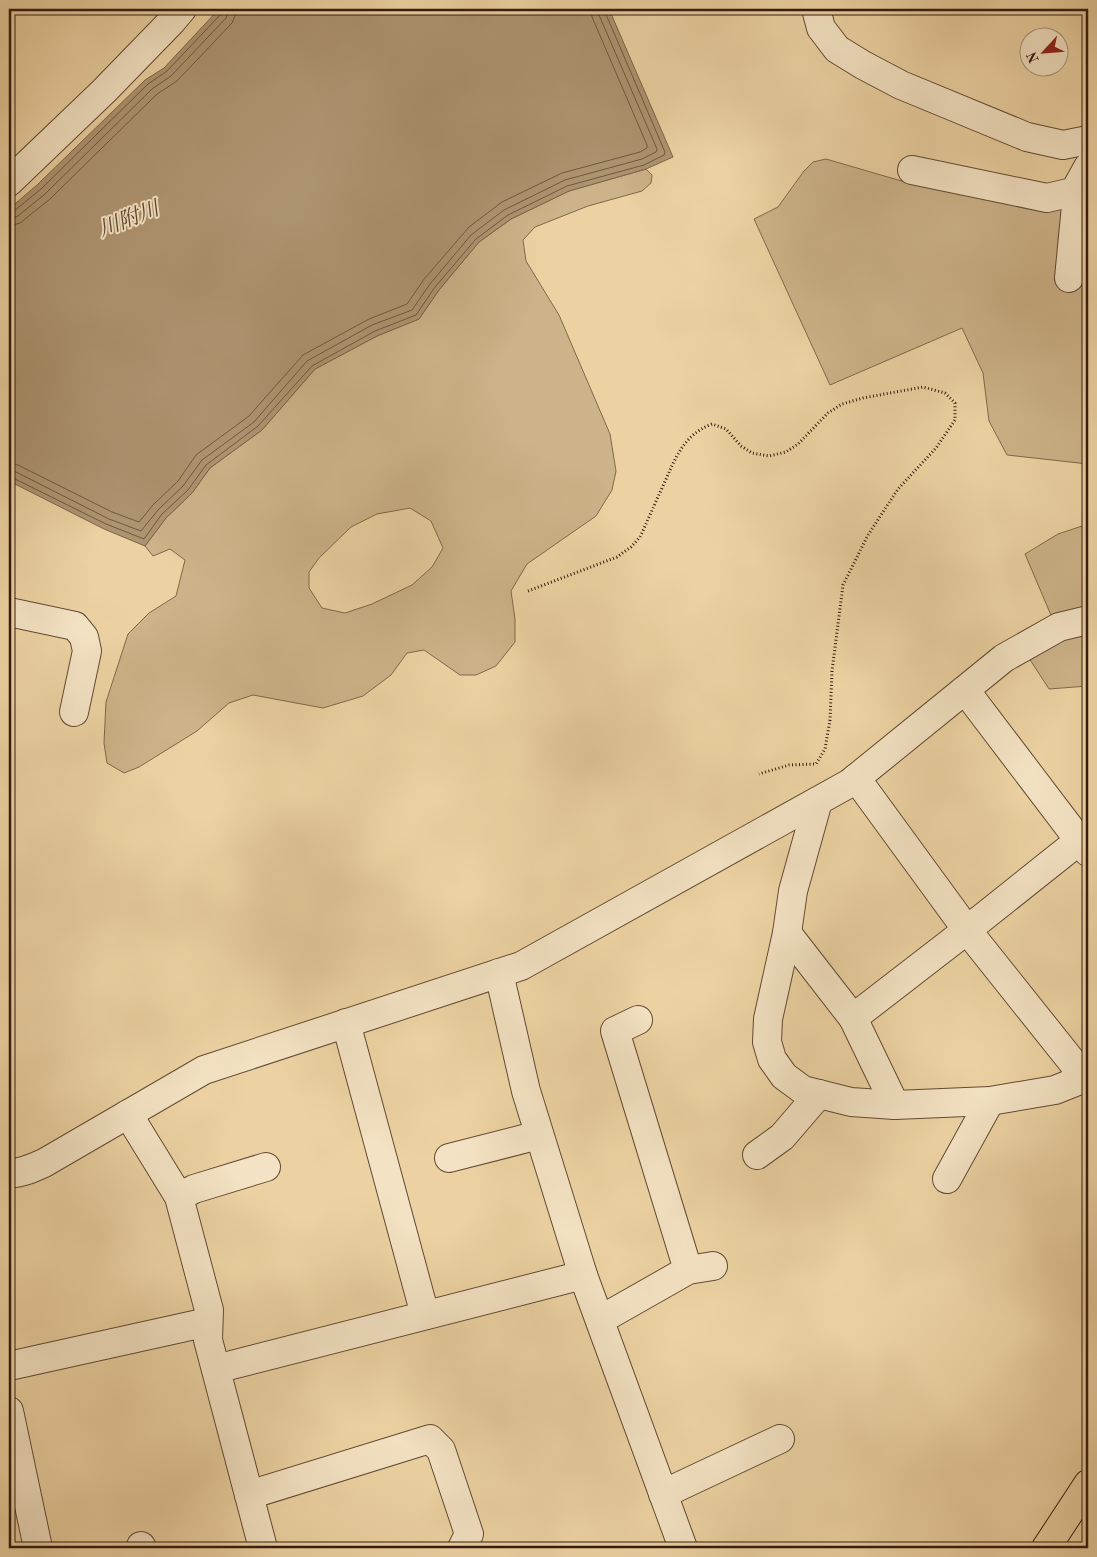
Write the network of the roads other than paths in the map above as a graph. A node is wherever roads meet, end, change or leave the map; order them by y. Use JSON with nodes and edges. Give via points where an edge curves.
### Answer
{"nodes":[{"id":1,"x":182,"y":9,"type":"edge"},
{"id":2,"x":816,"y":9,"type":"edge"},
{"id":3,"x":1088,"y":140,"type":"edge"},
{"id":4,"x":912,"y":170,"type":"dead end"},
{"id":5,"x":9,"y":182,"type":"edge"},
{"id":6,"x":1085,"y":184,"type":"edge"},
{"id":7,"x":1069,"y":278,"type":"dead end"},
{"id":8,"x":9,"y":612,"type":"edge"},
{"id":9,"x":1088,"y":620,"type":"edge"},
{"id":10,"x":965,"y":690,"type":"junction"},
{"id":11,"x":74,"y":712,"type":"dead end"},
{"id":12,"x":856,"y":778,"type":"junction"},
{"id":13,"x":818,"y":801,"type":"junction"},
{"id":14,"x":1084,"y":846,"type":"edge"},
{"id":15,"x":967,"y":930,"type":"junction"},
{"id":16,"x":787,"y":932,"type":"junction"},
{"id":17,"x":499,"y":973,"type":"junction"},
{"id":18,"x":853,"y":1018,"type":"junction"},
{"id":19,"x":638,"y":1020,"type":"dead end"},
{"id":20,"x":346,"y":1023,"type":"junction"},
{"id":21,"x":1086,"y":1078,"type":"edge"},
{"id":22,"x":819,"y":1094,"type":"junction"},
{"id":23,"x":990,"y":1101,"type":"junction"},
{"id":24,"x":895,"y":1105,"type":"junction"},
{"id":25,"x":128,"y":1114,"type":"junction"},
{"id":26,"x":540,"y":1135,"type":"junction"},
{"id":27,"x":757,"y":1155,"type":"dead end"},
{"id":28,"x":449,"y":1158,"type":"dead end"},
{"id":29,"x":266,"y":1167,"type":"dead end"},
{"id":30,"x":9,"y":1174,"type":"edge"},
{"id":31,"x":947,"y":1179,"type":"dead end"},
{"id":32,"x":179,"y":1197,"type":"junction"},
{"id":33,"x":583,"y":1275,"type":"junction"},
{"id":34,"x":425,"y":1316,"type":"junction"},
{"id":35,"x":600,"y":1320,"type":"junction"},
{"id":36,"x":208,"y":1322,"type":"junction"},
{"id":37,"x":9,"y":1366,"type":"edge"},
{"id":38,"x":216,"y":1369,"type":"junction"},
{"id":39,"x":9,"y":1411,"type":"edge"},
{"id":40,"x":780,"y":1439,"type":"dead end"},
{"id":41,"x":1088,"y":1484,"type":"edge"},
{"id":42,"x":663,"y":1494,"type":"junction"},
{"id":43,"x":249,"y":1495,"type":"junction"},
{"id":44,"x":38,"y":1548,"type":"edge"},
{"id":45,"x":263,"y":1548,"type":"edge"},
{"id":46,"x":462,"y":1548,"type":"edge"},
{"id":47,"x":683,"y":1548,"type":"edge"},
{"id":48,"x":1046,"y":1548,"type":"edge"}],
"edges":[{"from":1,"to":5,"type":"street","via":[[104,91]]},
{"from":2,"to":3,"type":"street","via":[[821,28],[836,49],[901,85],[1027,137],[1063,145]]},
{"from":4,"to":6,"type":"street","via":[[1047,198]]},
{"from":6,"to":7,"type":"street"},
{"from":8,"to":11,"type":"street","via":[[75,626],[84,637],[87,652]]},
{"from":9,"to":10,"type":"street","via":[[1059,627],[1004,658]]},
{"from":10,"to":12,"type":"street"},
{"from":10,"to":14,"type":"street"},
{"from":12,"to":13,"type":"street"},
{"from":12,"to":15,"type":"street"},
{"from":13,"to":16,"type":"street","via":[[793,891]]},
{"from":13,"to":17,"type":"street","via":[[521,966]]},
{"from":14,"to":15,"type":"street"},
{"from":15,"to":18,"type":"street"},
{"from":15,"to":21,"type":"street"},
{"from":16,"to":18,"type":"street"},
{"from":16,"to":22,"type":"street","via":[[768,1019],[767,1042],[772,1059],[784,1076],[803,1090]]},
{"from":17,"to":20,"type":"street"},
{"from":17,"to":26,"type":"street","via":[[526,1091]]},
{"from":18,"to":24,"type":"street"},
{"from":19,"to":35,"type":"street","via":[[615,1031],[700,1268]]},
{"from":20,"to":25,"type":"street","via":[[204,1070]]},
{"from":20,"to":34,"type":"street"},
{"from":21,"to":23,"type":"street","via":[[1055,1090]]},
{"from":22,"to":24,"type":"street","via":[[851,1102]]},
{"from":22,"to":27,"type":"street","via":[[782,1137]]},
{"from":23,"to":24,"type":"street"},
{"from":23,"to":31,"type":"street"},
{"from":25,"to":30,"type":"street","via":[[44,1163]]},
{"from":25,"to":32,"type":"street"},
{"from":26,"to":28,"type":"street"},
{"from":26,"to":33,"type":"street"},
{"from":29,"to":32,"type":"street","via":[[194,1189]]},
{"from":32,"to":36,"type":"street","via":[[209,1310]]},
{"from":33,"to":34,"type":"street"},
{"from":33,"to":35,"type":"street"},
{"from":34,"to":38,"type":"street"},
{"from":35,"to":42,"type":"street"},
{"from":36,"to":37,"type":"street"},
{"from":36,"to":38,"type":"street","via":[[208,1340]]},
{"from":38,"to":43,"type":"street"},
{"from":39,"to":44,"type":"street"},
{"from":40,"to":42,"type":"street"},
{"from":41,"to":48,"type":"main road"},
{"from":42,"to":47,"type":"street"},
{"from":43,"to":45,"type":"street"},
{"from":43,"to":46,"type":"street","via":[[430,1439],[441,1450],[469,1534]]}]}
